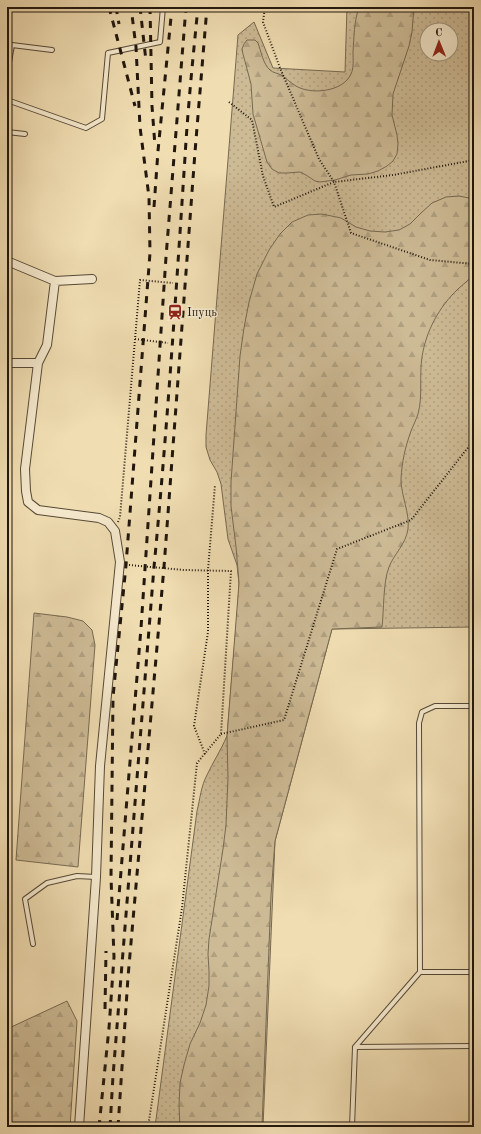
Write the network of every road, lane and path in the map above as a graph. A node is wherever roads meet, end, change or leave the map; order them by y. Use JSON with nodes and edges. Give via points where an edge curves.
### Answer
{"nodes":[{"id":1,"x":163,"y":7,"type":"edge"},
{"id":2,"x":265,"y":7,"type":"edge"},
{"id":3,"x":52,"y":50,"type":"dead end"},
{"id":4,"x":7,"y":74,"type":"edge"},
{"id":5,"x":7,"y":100,"type":"edge"},
{"id":6,"x":229,"y":102,"type":"dead end"},
{"id":7,"x":7,"y":132,"type":"edge"},
{"id":8,"x":25,"y":134,"type":"dead end"},
{"id":9,"x":474,"y":160,"type":"edge"},
{"id":10,"x":334,"y":182,"type":"junction"},
{"id":11,"x":7,"y":261,"type":"edge"},
{"id":12,"x":474,"y":264,"type":"edge"},
{"id":13,"x":92,"y":279,"type":"dead end"},
{"id":14,"x":55,"y":281,"type":"junction"},
{"id":15,"x":173,"y":283,"type":"dead end"},
{"id":16,"x":135,"y":339,"type":"junction"},
{"id":17,"x":168,"y":343,"type":"dead end"},
{"id":18,"x":7,"y":363,"type":"edge"},
{"id":19,"x":38,"y":364,"type":"junction"},
{"id":20,"x":474,"y":440,"type":"edge"},
{"id":21,"x":215,"y":485,"type":"dead end"},
{"id":22,"x":115,"y":531,"type":"junction"},
{"id":23,"x":120,"y":562,"type":"junction"},
{"id":24,"x":208,"y":570,"type":"junction"},
{"id":25,"x":474,"y":706,"type":"edge"},
{"id":26,"x":221,"y":734,"type":"junction"},
{"id":27,"x":204,"y":754,"type":"junction"},
{"id":28,"x":96,"y":877,"type":"junction"},
{"id":29,"x":33,"y":944,"type":"dead end"},
{"id":30,"x":420,"y":972,"type":"junction"},
{"id":31,"x":474,"y":972,"type":"edge"},
{"id":32,"x":474,"y":1046,"type":"edge"},
{"id":33,"x":355,"y":1047,"type":"junction"},
{"id":34,"x":79,"y":1127,"type":"edge"},
{"id":35,"x":148,"y":1127,"type":"edge"},
{"id":36,"x":352,"y":1127,"type":"edge"}],
"edges":[{"from":1,"to":5,"type":"lane","via":[[160,42],[108,53],[102,119],[86,128]]},
{"from":2,"to":10,"type":"path","via":[[263,22],[280,68],[319,159]]},
{"from":3,"to":4,"type":"lane","via":[[12,45]]},
{"from":6,"to":10,"type":"path","via":[[252,120],[263,176],[274,207]]},
{"from":7,"to":8,"type":"lane"},
{"from":9,"to":10,"type":"path","via":[[393,175]]},
{"from":10,"to":12,"type":"path","via":[[350,233],[430,260]]},
{"from":11,"to":14,"type":"street"},
{"from":13,"to":14,"type":"street"},
{"from":14,"to":19,"type":"street","via":[[47,345]]},
{"from":15,"to":16,"type":"path","via":[[140,280]]},
{"from":16,"to":17,"type":"path"},
{"from":16,"to":22,"type":"path","via":[[120,517]]},
{"from":18,"to":19,"type":"street"},
{"from":19,"to":22,"type":"street","via":[[25,469],[28,502],[38,510],[99,518],[108,522]]},
{"from":20,"to":26,"type":"path","via":[[411,520],[337,549],[284,720]]},
{"from":21,"to":24,"type":"path"},
{"from":22,"to":23,"type":"street"},
{"from":23,"to":24,"type":"path","via":[[126,565]]},
{"from":23,"to":28,"type":"street","via":[[100,766]]},
{"from":24,"to":26,"type":"path","via":[[231,571]]},
{"from":24,"to":27,"type":"path","via":[[208,632],[194,726]]},
{"from":25,"to":30,"type":"lane","via":[[435,706],[422,712],[419,723]]},
{"from":26,"to":27,"type":"path"},
{"from":27,"to":35,"type":"path","via":[[197,763],[182,908]]},
{"from":28,"to":29,"type":"lane","via":[[77,876],[47,883],[25,899]]},
{"from":28,"to":34,"type":"street"},
{"from":30,"to":31,"type":"lane"},
{"from":30,"to":33,"type":"lane"},
{"from":32,"to":33,"type":"lane"},
{"from":33,"to":36,"type":"lane"}]}
